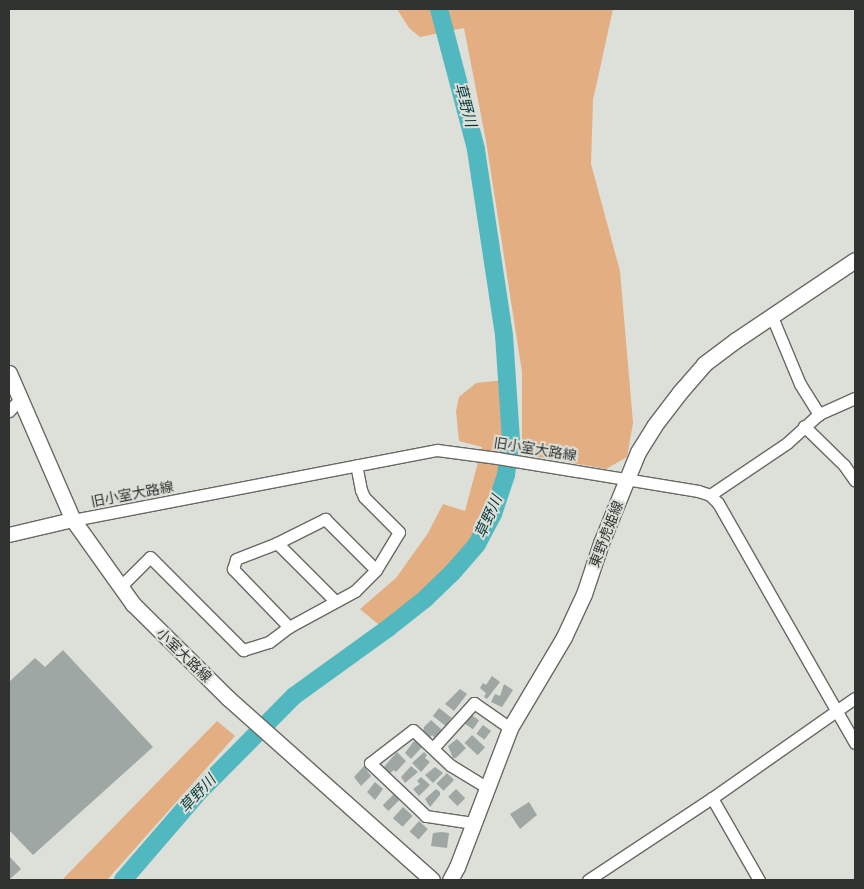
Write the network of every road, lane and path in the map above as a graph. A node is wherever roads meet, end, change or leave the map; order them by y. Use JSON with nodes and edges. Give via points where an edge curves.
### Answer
{"nodes":[{"id":1,"x":855,"y":260,"type":"edge"},
{"id":2,"x":770,"y":317,"type":"junction"},
{"id":3,"x":9,"y":373,"type":"edge"},
{"id":4,"x":855,"y":398,"type":"edge"},
{"id":5,"x":20,"y":399,"type":"junction"},
{"id":6,"x":9,"y":411,"type":"edge"},
{"id":7,"x":818,"y":414,"type":"junction"},
{"id":8,"x":804,"y":426,"type":"junction"},
{"id":9,"x":356,"y":464,"type":"junction"},
{"id":10,"x":621,"y":478,"type":"junction"},
{"id":11,"x":855,"y":481,"type":"edge"},
{"id":12,"x":710,"y":495,"type":"junction"},
{"id":13,"x":73,"y":520,"type":"junction"},
{"id":14,"x":9,"y":535,"type":"edge"},
{"id":15,"x":277,"y":543,"type":"junction"},
{"id":16,"x":376,"y":570,"type":"junction"},
{"id":17,"x":120,"y":587,"type":"junction"},
{"id":18,"x":335,"y":601,"type":"junction"},
{"id":19,"x":289,"y":627,"type":"junction"},
{"id":20,"x":855,"y":698,"type":"edge"},
{"id":21,"x":838,"y":711,"type":"junction"},
{"id":22,"x":510,"y":728,"type":"junction"},
{"id":23,"x":855,"y":743,"type":"edge"},
{"id":24,"x":433,"y":748,"type":"junction"},
{"id":25,"x":486,"y":788,"type":"junction"},
{"id":26,"x":712,"y":798,"type":"junction"},
{"id":27,"x":473,"y":823,"type":"junction"},
{"id":28,"x":432,"y":880,"type":"edge"},
{"id":29,"x":450,"y":880,"type":"edge"},
{"id":30,"x":588,"y":880,"type":"edge"},
{"id":31,"x":759,"y":880,"type":"edge"}],
"edges":[{"from":1,"to":2,"type":"main road","name":"東野虎姫線"},
{"from":2,"to":7,"type":"street","via":[[800,384]]},
{"from":2,"to":10,"type":"main road","name":"東野虎姫線","via":[[704,364],[680,392]]},
{"from":3,"to":5,"type":"main road","name":"小室大路線"},
{"from":4,"to":7,"type":"street"},
{"from":5,"to":6,"type":"street"},
{"from":5,"to":13,"type":"main road","name":"小室大路線"},
{"from":7,"to":8,"type":"street"},
{"from":8,"to":11,"type":"street","via":[[844,465]]},
{"from":8,"to":12,"type":"street","via":[[787,443]]},
{"from":9,"to":10,"type":"street","name":"旧小室大路線","via":[[437,450]]},
{"from":9,"to":13,"type":"street","name":"旧小室大路線"},
{"from":9,"to":16,"type":"street","via":[[364,497],[399,532]]},
{"from":10,"to":12,"type":"street","name":"旧小室大路線"},
{"from":10,"to":22,"type":"main road","name":"東野虎姫線","via":[[584,594],[564,637]]},
{"from":12,"to":21,"type":"street","via":[[718,503]]},
{"from":13,"to":14,"type":"street"},
{"from":13,"to":17,"type":"main road","name":"小室大路線"},
{"from":15,"to":16,"type":"street","via":[[325,519]]},
{"from":15,"to":18,"type":"street"},
{"from":15,"to":19,"type":"street","via":[[236,559],[233,569]]},
{"from":16,"to":18,"type":"street","via":[[355,591]]},
{"from":17,"to":19,"type":"street","via":[[150,557],[243,650],[269,642]]},
{"from":17,"to":28,"type":"main road","name":"小室大路線","via":[[166,639]]},
{"from":18,"to":19,"type":"street"},
{"from":20,"to":21,"type":"street"},
{"from":21,"to":23,"type":"street"},
{"from":21,"to":26,"type":"street"},
{"from":22,"to":24,"type":"street","via":[[474,702]]},
{"from":22,"to":25,"type":"main road","name":"東野虎姫線"},
{"from":24,"to":25,"type":"street","via":[[450,764]]},
{"from":24,"to":27,"type":"street","via":[[413,730],[370,763],[426,816]]},
{"from":25,"to":27,"type":"main road","name":"東野虎姫線"},
{"from":26,"to":30,"type":"street"},
{"from":26,"to":31,"type":"street"},
{"from":27,"to":29,"type":"main road","name":"東野虎姫線"}]}
